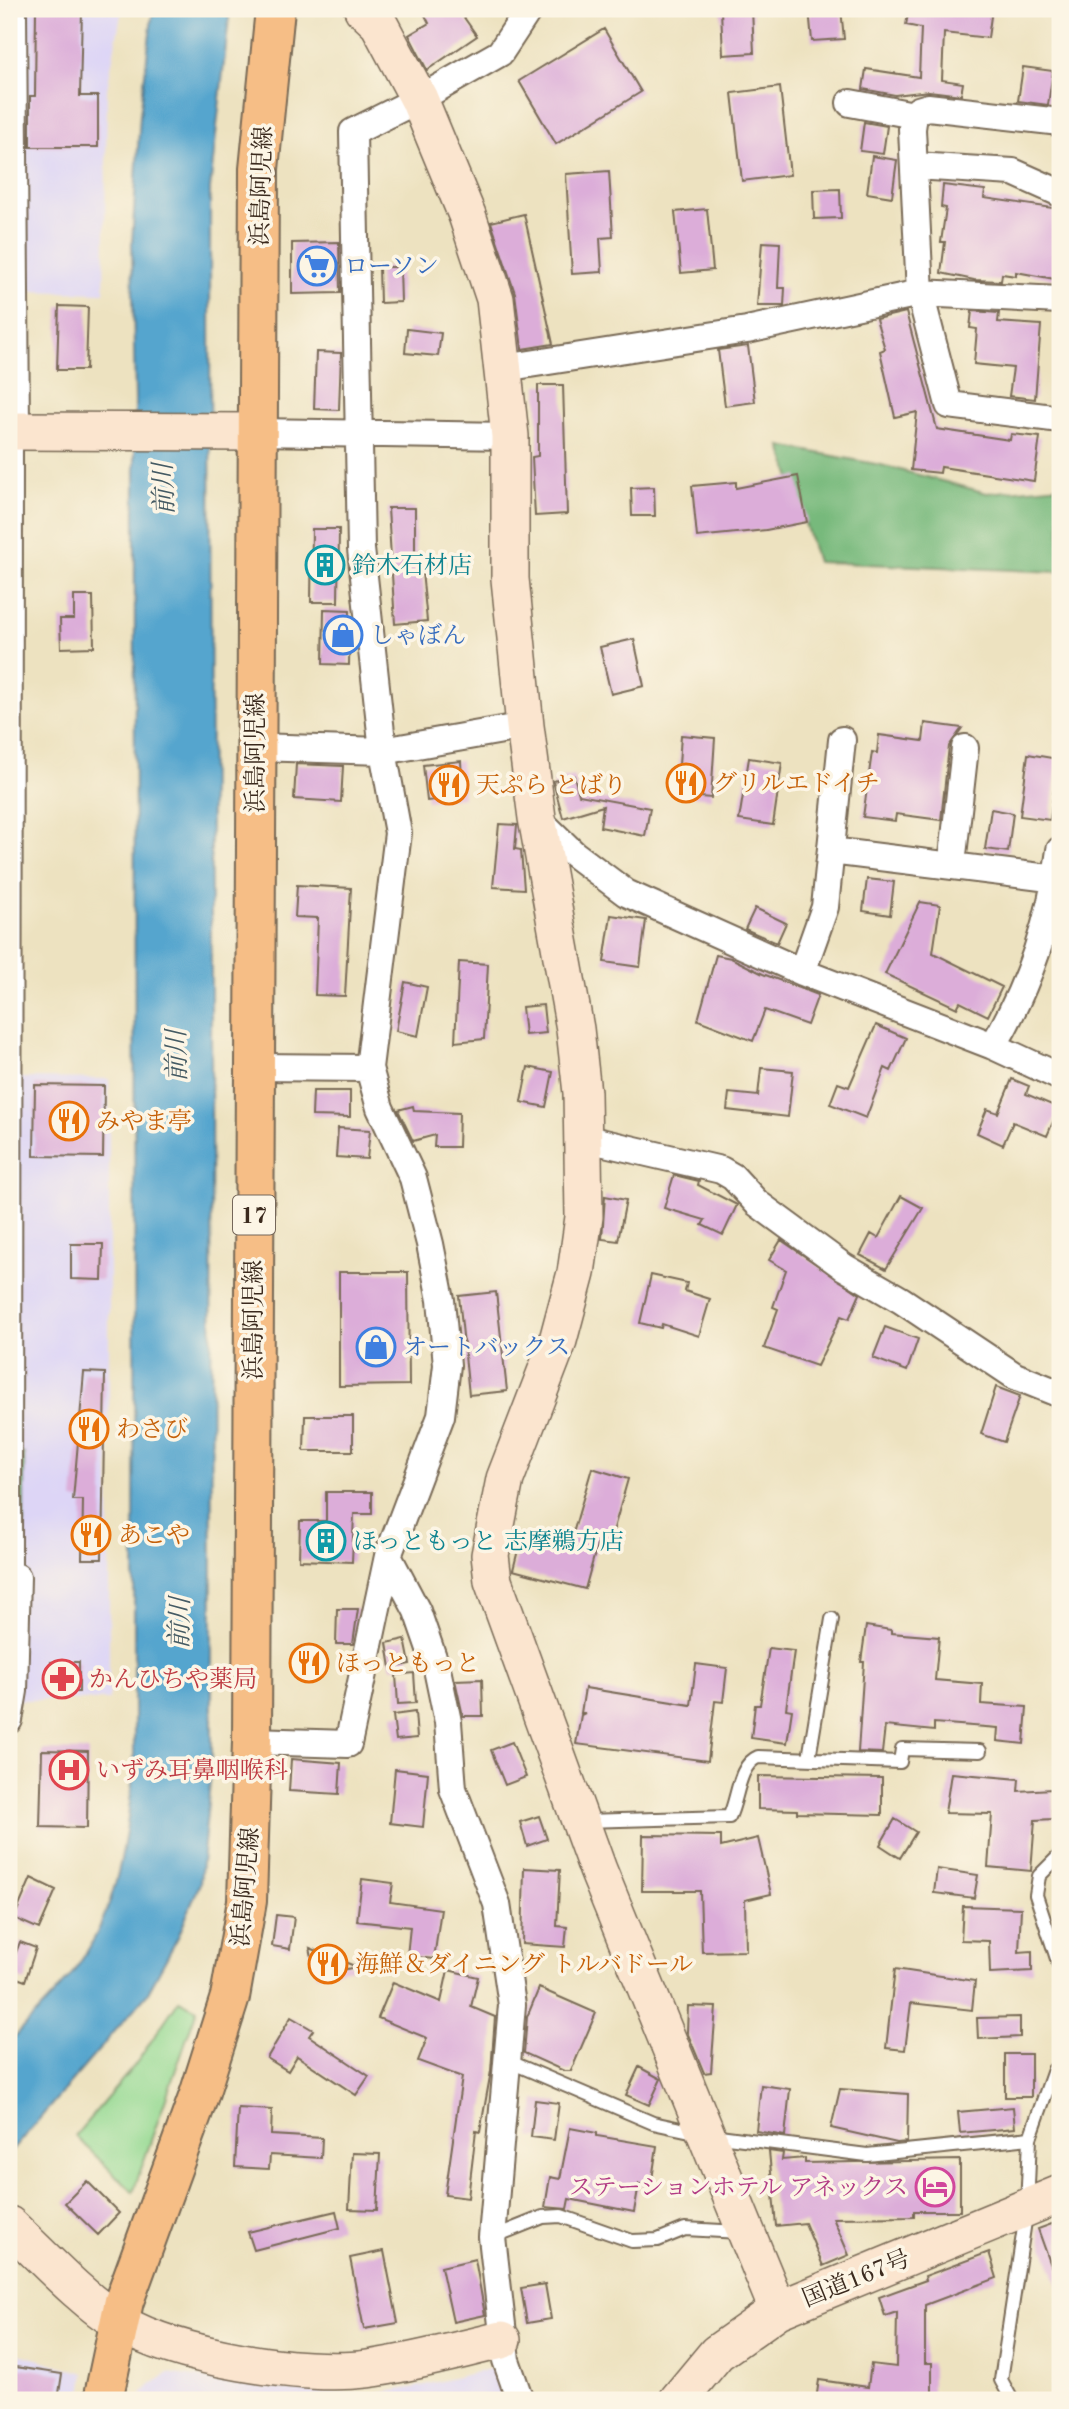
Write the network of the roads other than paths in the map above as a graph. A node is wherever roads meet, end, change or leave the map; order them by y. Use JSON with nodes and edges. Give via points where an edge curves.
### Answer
{"nodes":[{"id":1,"x":13,"y":9,"type":"edge"},
{"id":2,"x":275,"y":9,"type":"edge"},
{"id":3,"x":363,"y":9,"type":"edge"},
{"id":4,"x":529,"y":9,"type":"edge"},
{"id":5,"x":419,"y":99,"type":"junction"},
{"id":6,"x":850,"y":103,"type":"dead end"},
{"id":7,"x":915,"y":115,"type":"junction"},
{"id":8,"x":1060,"y":122,"type":"edge"},
{"id":9,"x":915,"y":166,"type":"junction"},
{"id":10,"x":1060,"y":193,"type":"edge"},
{"id":11,"x":920,"y":293,"type":"junction"},
{"id":12,"x":1060,"y":300,"type":"edge"},
{"id":13,"x":504,"y":368,"type":"junction"},
{"id":14,"x":1060,"y":419,"type":"edge"},
{"id":15,"x":12,"y":431,"type":"edge"},
{"id":16,"x":243,"y":432,"type":"junction"},
{"id":17,"x":358,"y":432,"type":"junction"},
{"id":18,"x":510,"y":436,"type":"junction"},
{"id":19,"x":525,"y":726,"type":"junction"},
{"id":20,"x":842,"y":740,"type":"dead end"},
{"id":21,"x":255,"y":747,"type":"junction"},
{"id":22,"x":965,"y":748,"type":"dead end"},
{"id":23,"x":383,"y":751,"type":"junction"},
{"id":24,"x":11,"y":789,"type":"edge"},
{"id":25,"x":537,"y":818,"type":"junction"},
{"id":26,"x":1060,"y":850,"type":"edge"},
{"id":27,"x":831,"y":851,"type":"junction"},
{"id":28,"x":952,"y":864,"type":"junction"},
{"id":29,"x":1057,"y":879,"type":"junction"},
{"id":30,"x":802,"y":972,"type":"junction"},
{"id":31,"x":993,"y":1046,"type":"junction"},
{"id":32,"x":254,"y":1067,"type":"junction"},
{"id":33,"x":369,"y":1068,"type":"junction"},
{"id":34,"x":12,"y":1070,"type":"edge"},
{"id":35,"x":1060,"y":1077,"type":"edge"},
{"id":36,"x":583,"y":1138,"type":"junction"},
{"id":37,"x":1060,"y":1394,"type":"edge"},
{"id":38,"x":388,"y":1556,"type":"junction"},
{"id":39,"x":13,"y":1577,"type":"edge"},
{"id":40,"x":832,"y":1619,"type":"dead end"},
{"id":41,"x":9,"y":1720,"type":"edge"},
{"id":42,"x":252,"y":1741,"type":"junction"},
{"id":43,"x":980,"y":1751,"type":"dead end"},
{"id":44,"x":808,"y":1758,"type":"junction"},
{"id":45,"x":580,"y":1821,"type":"junction"},
{"id":46,"x":1060,"y":1855,"type":"edge"},
{"id":47,"x":1060,"y":1968,"type":"edge"},
{"id":48,"x":508,"y":2061,"type":"junction"},
{"id":49,"x":1060,"y":2065,"type":"edge"},
{"id":50,"x":704,"y":2134,"type":"junction"},
{"id":51,"x":1030,"y":2138,"type":"junction"},
{"id":52,"x":1060,"y":2194,"type":"edge"},
{"id":53,"x":1027,"y":2208,"type":"junction"},
{"id":54,"x":9,"y":2225,"type":"edge"},
{"id":55,"x":746,"y":2233,"type":"junction"},
{"id":56,"x":492,"y":2237,"type":"junction"},
{"id":57,"x":778,"y":2310,"type":"junction"},
{"id":58,"x":118,"y":2322,"type":"junction"},
{"id":59,"x":502,"y":2340,"type":"junction"},
{"id":60,"x":103,"y":2400,"type":"edge"},
{"id":61,"x":520,"y":2400,"type":"edge"},
{"id":62,"x":678,"y":2400,"type":"edge"},
{"id":63,"x":1012,"y":2400,"type":"edge"}],
"edges":[{"from":1,"to":15,"type":"street"},
{"from":2,"to":16,"type":"main road","name":"浜島阿児線","number":"17","via":[[259,169]]},
{"from":3,"to":5,"type":"street","via":[[379,24]]},
{"from":4,"to":5,"type":"street","via":[[500,53]]},
{"from":5,"to":13,"type":"street","via":[[467,215],[495,299]]},
{"from":5,"to":17,"type":"street","via":[[353,132]]},
{"from":6,"to":7,"type":"street"},
{"from":7,"to":8,"type":"street","via":[[928,107]]},
{"from":7,"to":9,"type":"street"},
{"from":9,"to":10,"type":"street","via":[[1013,172]]},
{"from":9,"to":11,"type":"street"},
{"from":11,"to":12,"type":"street"},
{"from":11,"to":13,"type":"street","via":[[747,330]]},
{"from":11,"to":14,"type":"street","via":[[948,405]]},
{"from":13,"to":18,"type":"street"},
{"from":15,"to":16,"type":"street"},
{"from":15,"to":24,"type":"lane"},
{"from":16,"to":17,"type":"street"},
{"from":16,"to":21,"type":"main road","name":"浜島阿児線","number":"17"},
{"from":17,"to":18,"type":"street"},
{"from":17,"to":23,"type":"street","via":[[361,549]]},
{"from":18,"to":19,"type":"street","via":[[510,579]]},
{"from":19,"to":23,"type":"street"},
{"from":19,"to":25,"type":"street"},
{"from":20,"to":27,"type":"street"},
{"from":21,"to":23,"type":"street"},
{"from":21,"to":32,"type":"main road","name":"浜島阿児線","number":"17"},
{"from":22,"to":28,"type":"street"},
{"from":23,"to":33,"type":"street","via":[[398,833]]},
{"from":24,"to":34,"type":"lane"},
{"from":25,"to":30,"type":"street","via":[[574,854],[626,893]]},
{"from":25,"to":36,"type":"street","via":[[575,1029]]},
{"from":26,"to":29,"type":"street"},
{"from":27,"to":28,"type":"street"},
{"from":27,"to":30,"type":"street","via":[[825,907]]},
{"from":28,"to":29,"type":"street"},
{"from":29,"to":31,"type":"street","via":[[1014,1011]]},
{"from":30,"to":31,"type":"street"},
{"from":31,"to":35,"type":"street"},
{"from":32,"to":33,"type":"street"},
{"from":32,"to":42,"type":"main road","name":"浜島阿児線","number":"17"},
{"from":33,"to":38,"type":"street","via":[[380,1108],[413,1178],[441,1300],[447,1365],[441,1416]]},
{"from":34,"to":39,"type":"lane"},
{"from":36,"to":37,"type":"street","via":[[721,1170],[757,1203],[844,1267],[1015,1376]]},
{"from":36,"to":45,"type":"street","via":[[584,1217],[576,1273],[556,1345],[505,1479],[491,1555],[496,1592]]},
{"from":38,"to":42,"type":"street","via":[[348,1744]]},
{"from":38,"to":48,"type":"street","via":[[417,1611],[437,1669],[453,1789],[497,1904],[512,2005]]},
{"from":39,"to":41,"type":"street","via":[[14,1691]]},
{"from":40,"to":44,"type":"lane"},
{"from":42,"to":58,"type":"main road","name":"浜島阿児線","number":"17","via":[[247,1902],[230,1997]]},
{"from":43,"to":44,"type":"lane","via":[[902,1749],[900,1762]]},
{"from":44,"to":45,"type":"lane","via":[[750,1760],[729,1817]]},
{"from":45,"to":50,"type":"street"},
{"from":46,"to":47,"type":"lane","via":[[1039,1876],[1036,1889]]},
{"from":48,"to":50,"type":"lane","via":[[653,2123]]},
{"from":48,"to":56,"type":"street"},
{"from":49,"to":51,"type":"lane","via":[[1054,2070]]},
{"from":50,"to":51,"type":"lane","via":[[867,2155]]},
{"from":50,"to":55,"type":"street"},
{"from":51,"to":53,"type":"lane"},
{"from":52,"to":53,"type":"street","name":"国道167号"},
{"from":53,"to":57,"type":"street","name":"国道167号"},
{"from":53,"to":63,"type":"lane","via":[[1001,2380]]},
{"from":54,"to":58,"type":"street"},
{"from":55,"to":56,"type":"lane","via":[[685,2229],[643,2242],[612,2237],[561,2216],[543,2217]]},
{"from":55,"to":57,"type":"street"},
{"from":56,"to":59,"type":"street"},
{"from":57,"to":62,"type":"street","name":"国道167号","via":[[717,2353]]},
{"from":58,"to":59,"type":"street","via":[[157,2342],[310,2370],[366,2369]]},
{"from":58,"to":60,"type":"main road","name":"浜島阿児線","number":"17"},
{"from":59,"to":61,"type":"street"}]}
